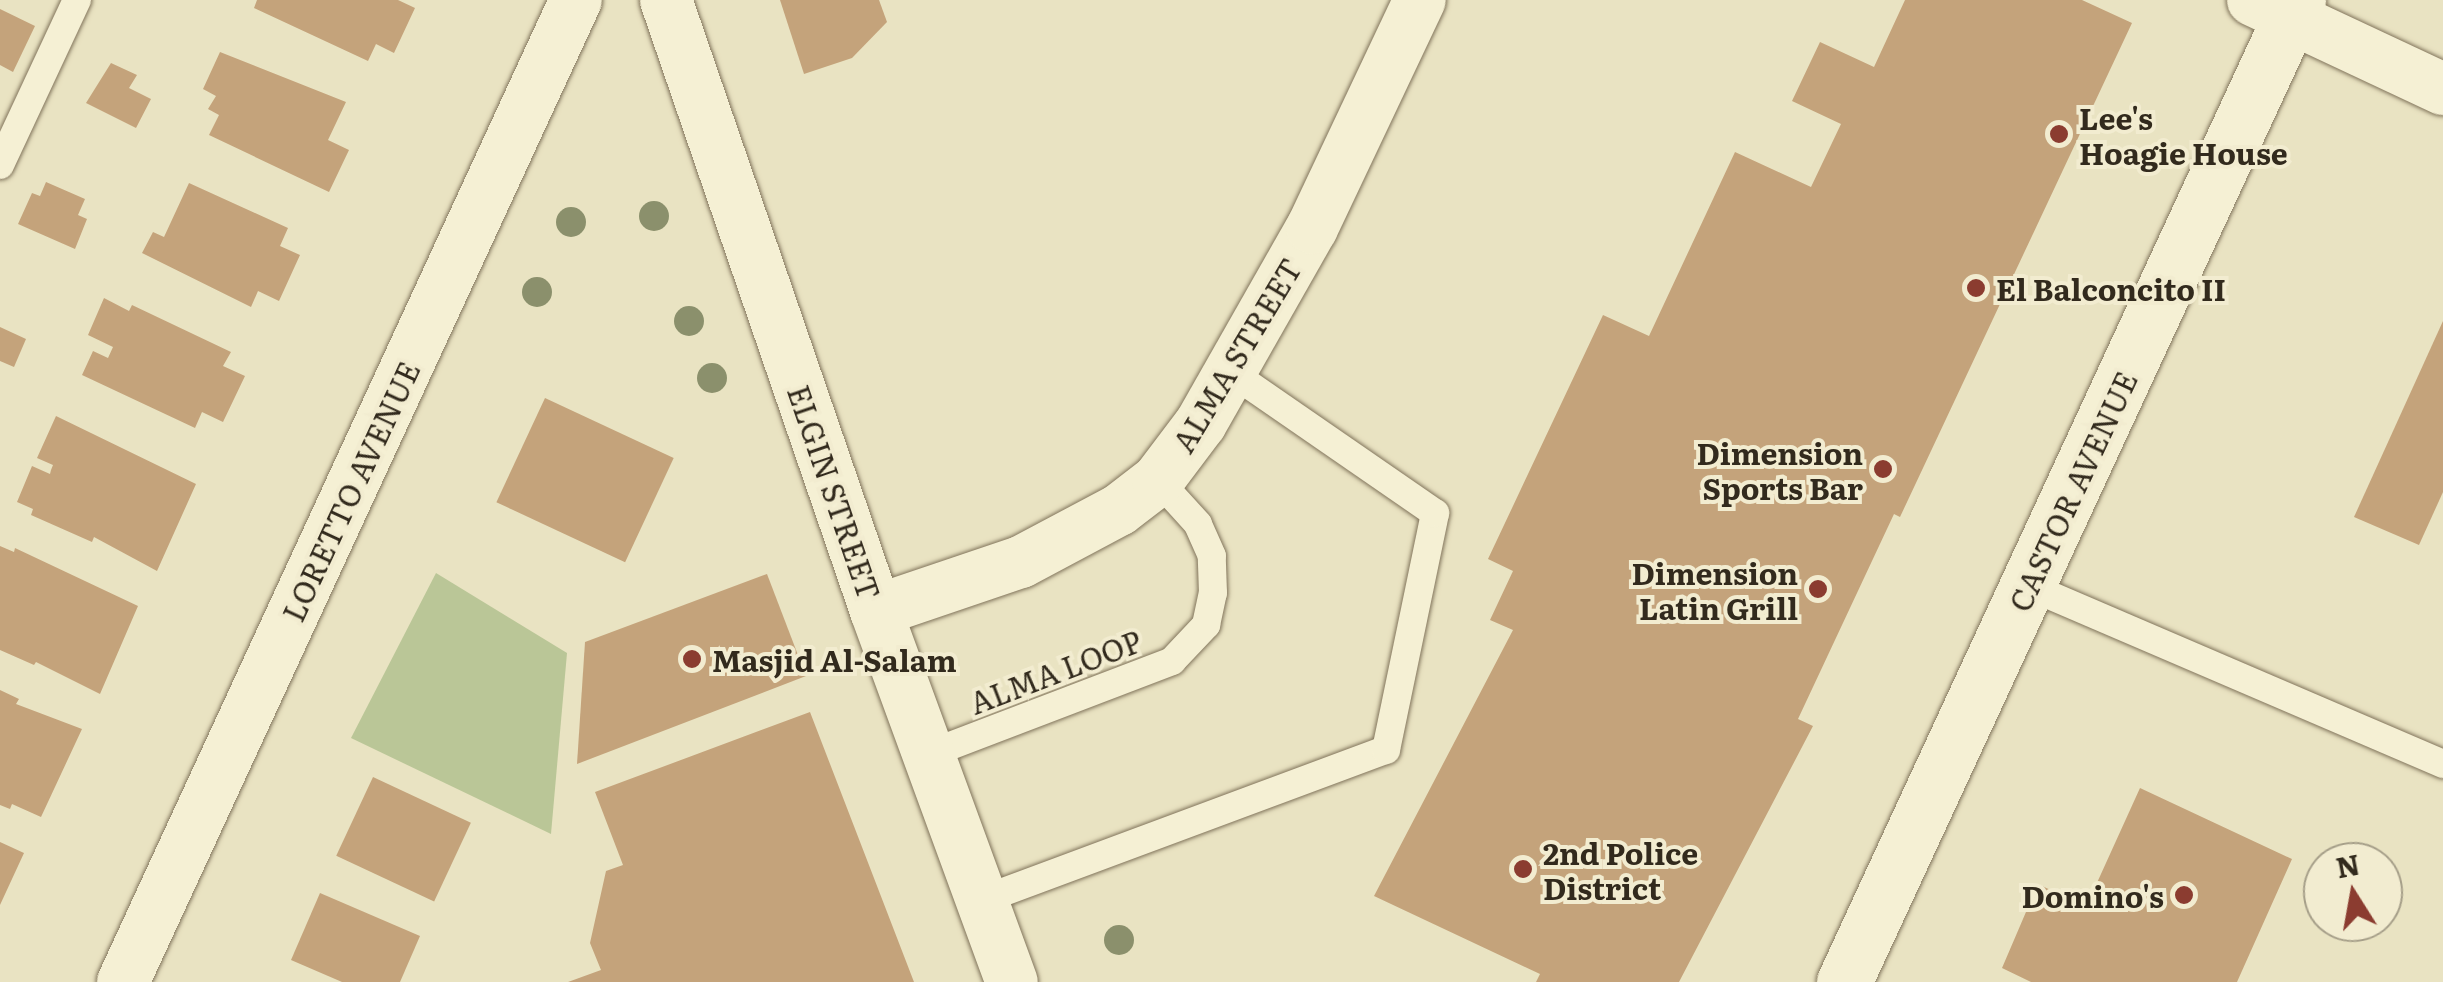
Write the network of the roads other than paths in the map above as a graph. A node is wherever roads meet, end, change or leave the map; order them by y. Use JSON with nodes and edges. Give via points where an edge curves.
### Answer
{"nodes":[{"id":1,"x":77,"y":0,"type":"edge"},
{"id":2,"x":576,"y":0,"type":"edge"},
{"id":3,"x":666,"y":0,"type":"edge"},
{"id":4,"x":1420,"y":0,"type":"edge"},
{"id":5,"x":2280,"y":6,"type":"edge"},
{"id":6,"x":2443,"y":89,"type":"edge"},
{"id":7,"x":0,"y":165,"type":"edge"},
{"id":8,"x":1232,"y":373,"type":"junction"},
{"id":9,"x":1158,"y":480,"type":"junction"},
{"id":10,"x":2028,"y":586,"type":"junction"},
{"id":11,"x":876,"y":611,"type":"junction"},
{"id":12,"x":929,"y":754,"type":"junction"},
{"id":13,"x":2443,"y":764,"type":"edge"},
{"id":14,"x":982,"y":900,"type":"junction"},
{"id":15,"x":123,"y":982,"type":"edge"},
{"id":16,"x":1012,"y":982,"type":"edge"},
{"id":17,"x":1844,"y":982,"type":"edge"}],
"edges":[{"from":1,"to":7,"type":"lane"},
{"from":2,"to":15,"type":"street","name":"LORETTO AVENUE"},
{"from":3,"to":11,"type":"street","name":"ELGIN STREET"},
{"from":4,"to":8,"type":"street","name":"ALMA STREET","via":[[1345,163]]},
{"from":5,"to":6,"type":"street"},
{"from":5,"to":10,"type":"main road","name":"CASTOR AVENUE"},
{"from":8,"to":9,"type":"street","name":"ALMA STREET"},
{"from":8,"to":14,"type":"lane","via":[[1435,513],[1386,750]]},
{"from":9,"to":11,"type":"street","name":"ALMA STREET","via":[[1119,510],[1021,562]]},
{"from":9,"to":12,"type":"lane","name":"ALMA LOOP","via":[[1198,524],[1212,556],[1206,625],[1172,661]]},
{"from":10,"to":13,"type":"lane"},
{"from":10,"to":17,"type":"main road","name":"CASTOR AVENUE"},
{"from":11,"to":12,"type":"street","name":"ELGIN STREET"},
{"from":12,"to":14,"type":"street","name":"ELGIN STREET"},
{"from":14,"to":16,"type":"street","name":"ELGIN STREET"}]}
